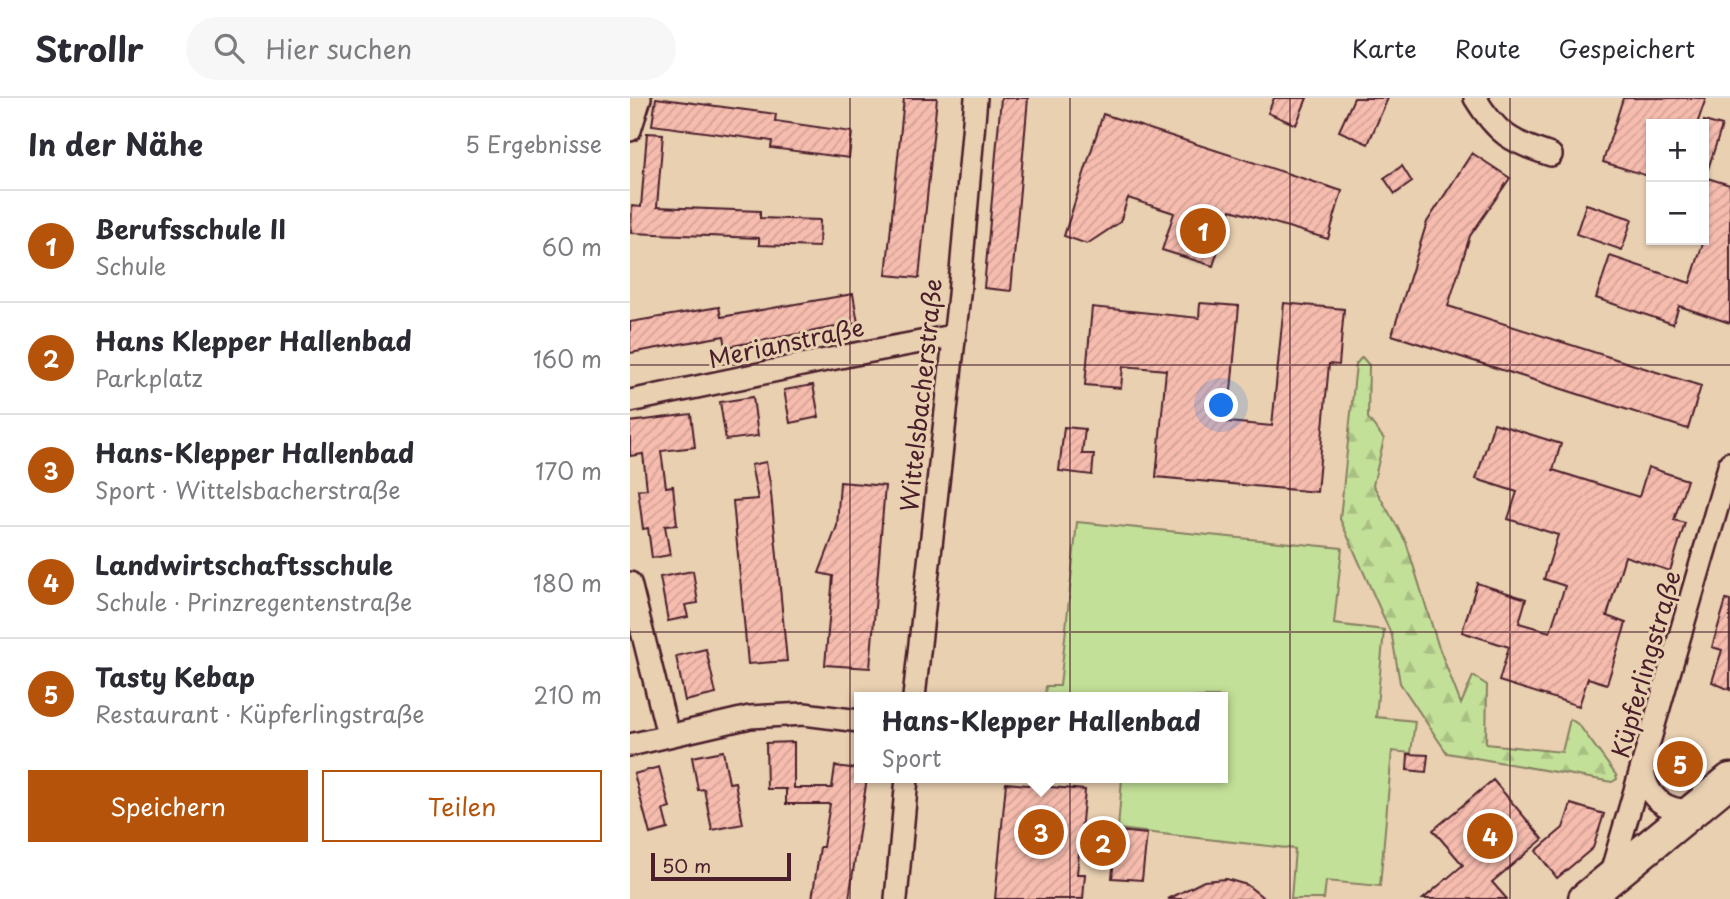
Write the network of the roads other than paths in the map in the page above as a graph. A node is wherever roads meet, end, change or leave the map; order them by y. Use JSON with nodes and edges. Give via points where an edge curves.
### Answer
{"nodes":[{"id":1,"x":640,"y":98,"type":"edge"},
{"id":2,"x":976,"y":98,"type":"edge"},
{"id":3,"x":1475,"y":98,"type":"edge"},
{"id":4,"x":630,"y":130,"type":"edge"},
{"id":5,"x":1551,"y":155,"type":"dead end"},
{"id":6,"x":953,"y":337,"type":"junction"},
{"id":7,"x":630,"y":401,"type":"edge"},
{"id":8,"x":1730,"y":463,"type":"edge"},
{"id":9,"x":630,"y":583,"type":"edge"},
{"id":10,"x":915,"y":692,"type":"edge"},
{"id":11,"x":854,"y":720,"type":"edge"},
{"id":12,"x":668,"y":735,"type":"junction"},
{"id":13,"x":630,"y":745,"type":"edge"},
{"id":14,"x":1643,"y":767,"type":"junction"},
{"id":15,"x":1730,"y":780,"type":"edge"},
{"id":16,"x":907,"y":783,"type":"edge"},
{"id":17,"x":1693,"y":811,"type":"junction"},
{"id":18,"x":1606,"y":889,"type":"edge"},
{"id":19,"x":896,"y":899,"type":"edge"},
{"id":20,"x":1585,"y":899,"type":"edge"}],
"edges":[{"from":1,"to":4,"type":"street"},
{"from":2,"to":6,"type":"street","name":"Wittelsbacherstraße"},
{"from":3,"to":5,"type":"street","via":[[1490,121],[1513,141]]},
{"from":6,"to":7,"type":"street","name":"Merianstraße"},
{"from":6,"to":10,"type":"street","name":"Wittelsbacherstraße"},
{"from":8,"to":14,"type":"street","name":"Küpferlingstraße"},
{"from":9,"to":12,"type":"street"},
{"from":11,"to":12,"type":"street","via":[[804,714],[750,718]]},
{"from":12,"to":13,"type":"street"},
{"from":14,"to":17,"type":"street","via":[[1648,790],[1658,801],[1673,809]]},
{"from":14,"to":18,"type":"street","name":"Küpferlingstraße"},
{"from":15,"to":17,"type":"main road"},
{"from":16,"to":19,"type":"street"},
{"from":17,"to":18,"type":"main road"},
{"from":18,"to":20,"type":"main road"}]}
